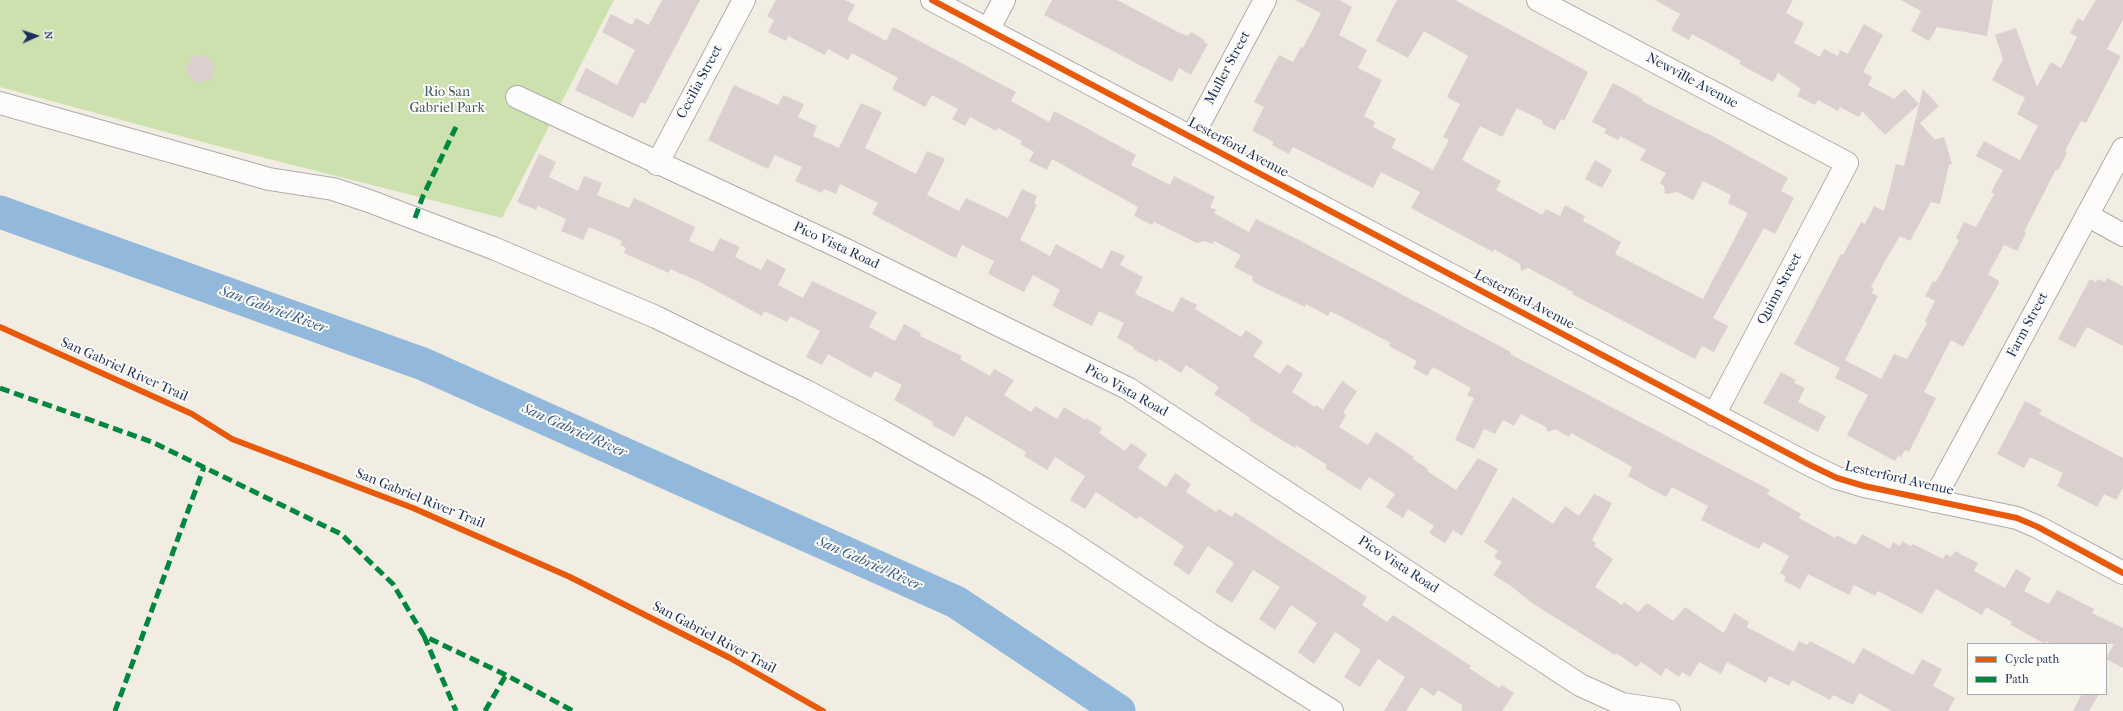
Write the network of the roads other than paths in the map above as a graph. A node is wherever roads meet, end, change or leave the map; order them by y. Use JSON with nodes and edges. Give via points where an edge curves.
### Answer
{"nodes":[{"id":1,"x":744,"y":0,"type":"edge"},
{"id":2,"x":932,"y":0,"type":"edge"},
{"id":3,"x":1004,"y":0,"type":"edge"},
{"id":4,"x":1265,"y":0,"type":"edge"},
{"id":5,"x":1538,"y":0,"type":"edge"},
{"id":6,"x":988,"y":30,"type":"junction"},
{"id":7,"x":517,"y":97,"type":"dead end"},
{"id":8,"x":0,"y":103,"type":"edge"},
{"id":9,"x":1192,"y":137,"type":"junction"},
{"id":10,"x":2123,"y":150,"type":"edge"},
{"id":11,"x":1847,"y":163,"type":"joint"},
{"id":12,"x":657,"y":164,"type":"junction"},
{"id":13,"x":2087,"y":215,"type":"junction"},
{"id":14,"x":2123,"y":235,"type":"edge"},
{"id":15,"x":1714,"y":415,"type":"junction"},
{"id":16,"x":1933,"y":501,"type":"junction"},
{"id":17,"x":2123,"y":573,"type":"edge"},
{"id":18,"x":1643,"y":710,"type":"edge"},
{"id":19,"x":1332,"y":711,"type":"edge"},
{"id":20,"x":1669,"y":711,"type":"edge"}],
"edges":[{"from":1,"to":12,"type":"street","name":"Cecilia Street"},
{"from":2,"to":6,"type":"street","name":"Lesterford Avenue"},
{"from":3,"to":6,"type":"street"},
{"from":4,"to":9,"type":"street","name":"Muller Street"},
{"from":5,"to":11,"type":"street","name":"Newville Avenue"},
{"from":6,"to":9,"type":"street","name":"Lesterford Avenue"},
{"from":7,"to":12,"type":"street","name":"Pico Vista Road"},
{"from":8,"to":19,"type":"street","via":[[269,179],[333,189],[493,248],[656,317],[806,390],[986,490]]},
{"from":9,"to":15,"type":"street","name":"Lesterford Avenue"},
{"from":10,"to":13,"type":"street","name":"Farm Street"},
{"from":11,"to":15,"type":"street","name":"Quinn Street"},
{"from":12,"to":18,"type":"street","name":"Pico Vista Road","via":[[865,260],[1140,395],[1580,685],[1612,700]]},
{"from":13,"to":14,"type":"street"},
{"from":13,"to":16,"type":"street","name":"Farm Street"},
{"from":15,"to":16,"type":"street","name":"Lesterford Avenue","via":[[1837,478]]},
{"from":16,"to":17,"type":"street","name":"Lesterford Avenue","via":[[2017,518]]},
{"from":18,"to":20,"type":"street","name":"Pico Vista Road"}]}
